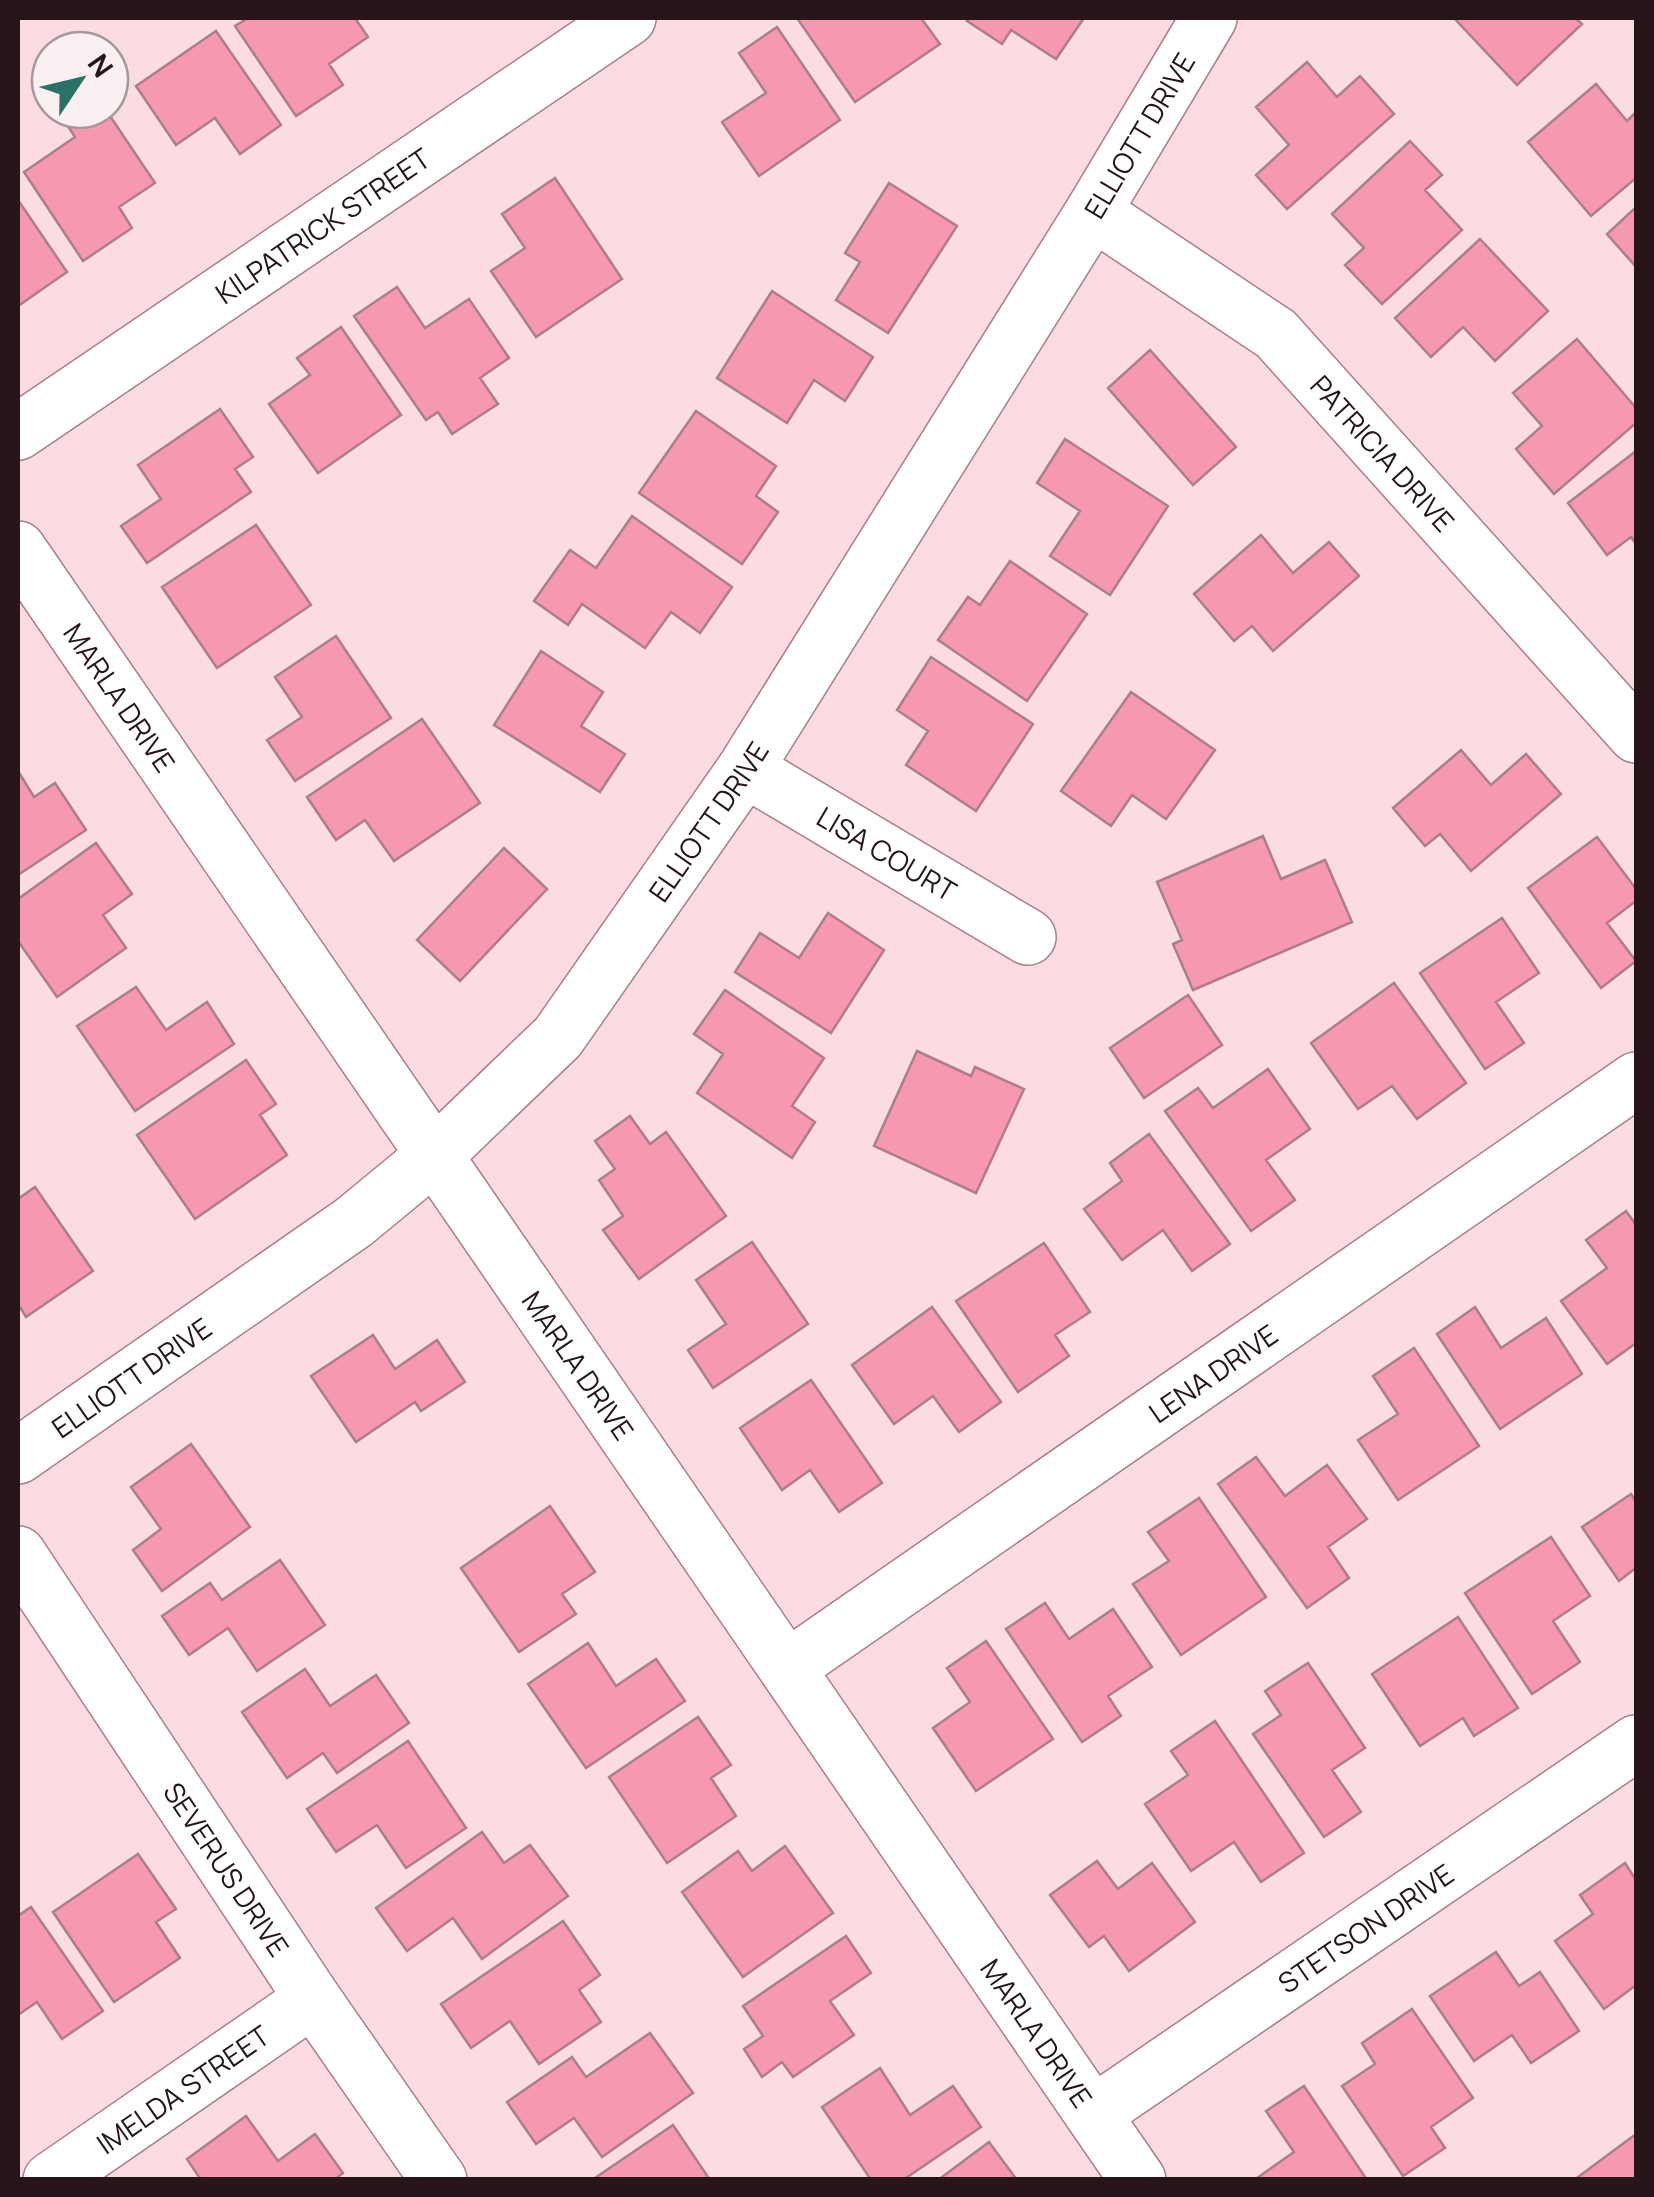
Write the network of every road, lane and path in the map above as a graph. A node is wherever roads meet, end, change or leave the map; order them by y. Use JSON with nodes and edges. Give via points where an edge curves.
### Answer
{"nodes":[{"id":1,"x":628,"y":18,"type":"edge"},
{"id":2,"x":1210,"y":18,"type":"edge"},
{"id":3,"x":1093,"y":212,"type":"junction"},
{"id":4,"x":18,"y":432,"type":"edge"},
{"id":5,"x":18,"y":549,"type":"edge"},
{"id":6,"x":1636,"y":734,"type":"edge"},
{"id":7,"x":745,"y":769,"type":"junction"},
{"id":8,"x":1028,"y":937,"type":"dead end"},
{"id":9,"x":1636,"y":1080,"type":"edge"},
{"id":10,"x":434,"y":1156,"type":"junction"},
{"id":11,"x":18,"y":1456,"type":"edge"},
{"id":12,"x":18,"y":1554,"type":"edge"},
{"id":13,"x":787,"y":1668,"type":"junction"},
{"id":14,"x":1636,"y":1743,"type":"edge"},
{"id":15,"x":313,"y":1998,"type":"junction"},
{"id":16,"x":1093,"y":2114,"type":"junction"},
{"id":17,"x":51,"y":2180,"type":"edge"},
{"id":18,"x":440,"y":2180,"type":"edge"},
{"id":19,"x":1138,"y":2180,"type":"edge"}],
"edges":[{"from":1,"to":4,"type":"street","name":"KILPATRICK STREET"},
{"from":2,"to":3,"type":"street","name":"ELLIOTT DRIVE"},
{"from":3,"to":6,"type":"street","name":"PATRICIA DRIVE","via":[[1276,334]]},
{"from":3,"to":7,"type":"street","name":"ELLIOTT DRIVE"},
{"from":5,"to":10,"type":"street","name":"MARLA DRIVE"},
{"from":7,"to":8,"type":"street","name":"LISA COURT"},
{"from":7,"to":10,"type":"street","name":"ELLIOTT DRIVE","via":[[558,1037]]},
{"from":9,"to":13,"type":"street","name":"LENA DRIVE"},
{"from":10,"to":11,"type":"street","name":"ELLIOTT DRIVE","via":[[354,1222]]},
{"from":10,"to":13,"type":"street","name":"MARLA DRIVE"},
{"from":12,"to":15,"type":"street","name":"SEVERUS DRIVE"},
{"from":13,"to":16,"type":"street","name":"MARLA DRIVE"},
{"from":14,"to":16,"type":"street","name":"STETSON DRIVE"},
{"from":15,"to":17,"type":"street","name":"IMELDA STREET"},
{"from":15,"to":18,"type":"street","name":"SEVERUS DRIVE"},
{"from":16,"to":19,"type":"street","name":"MARLA DRIVE"}]}
